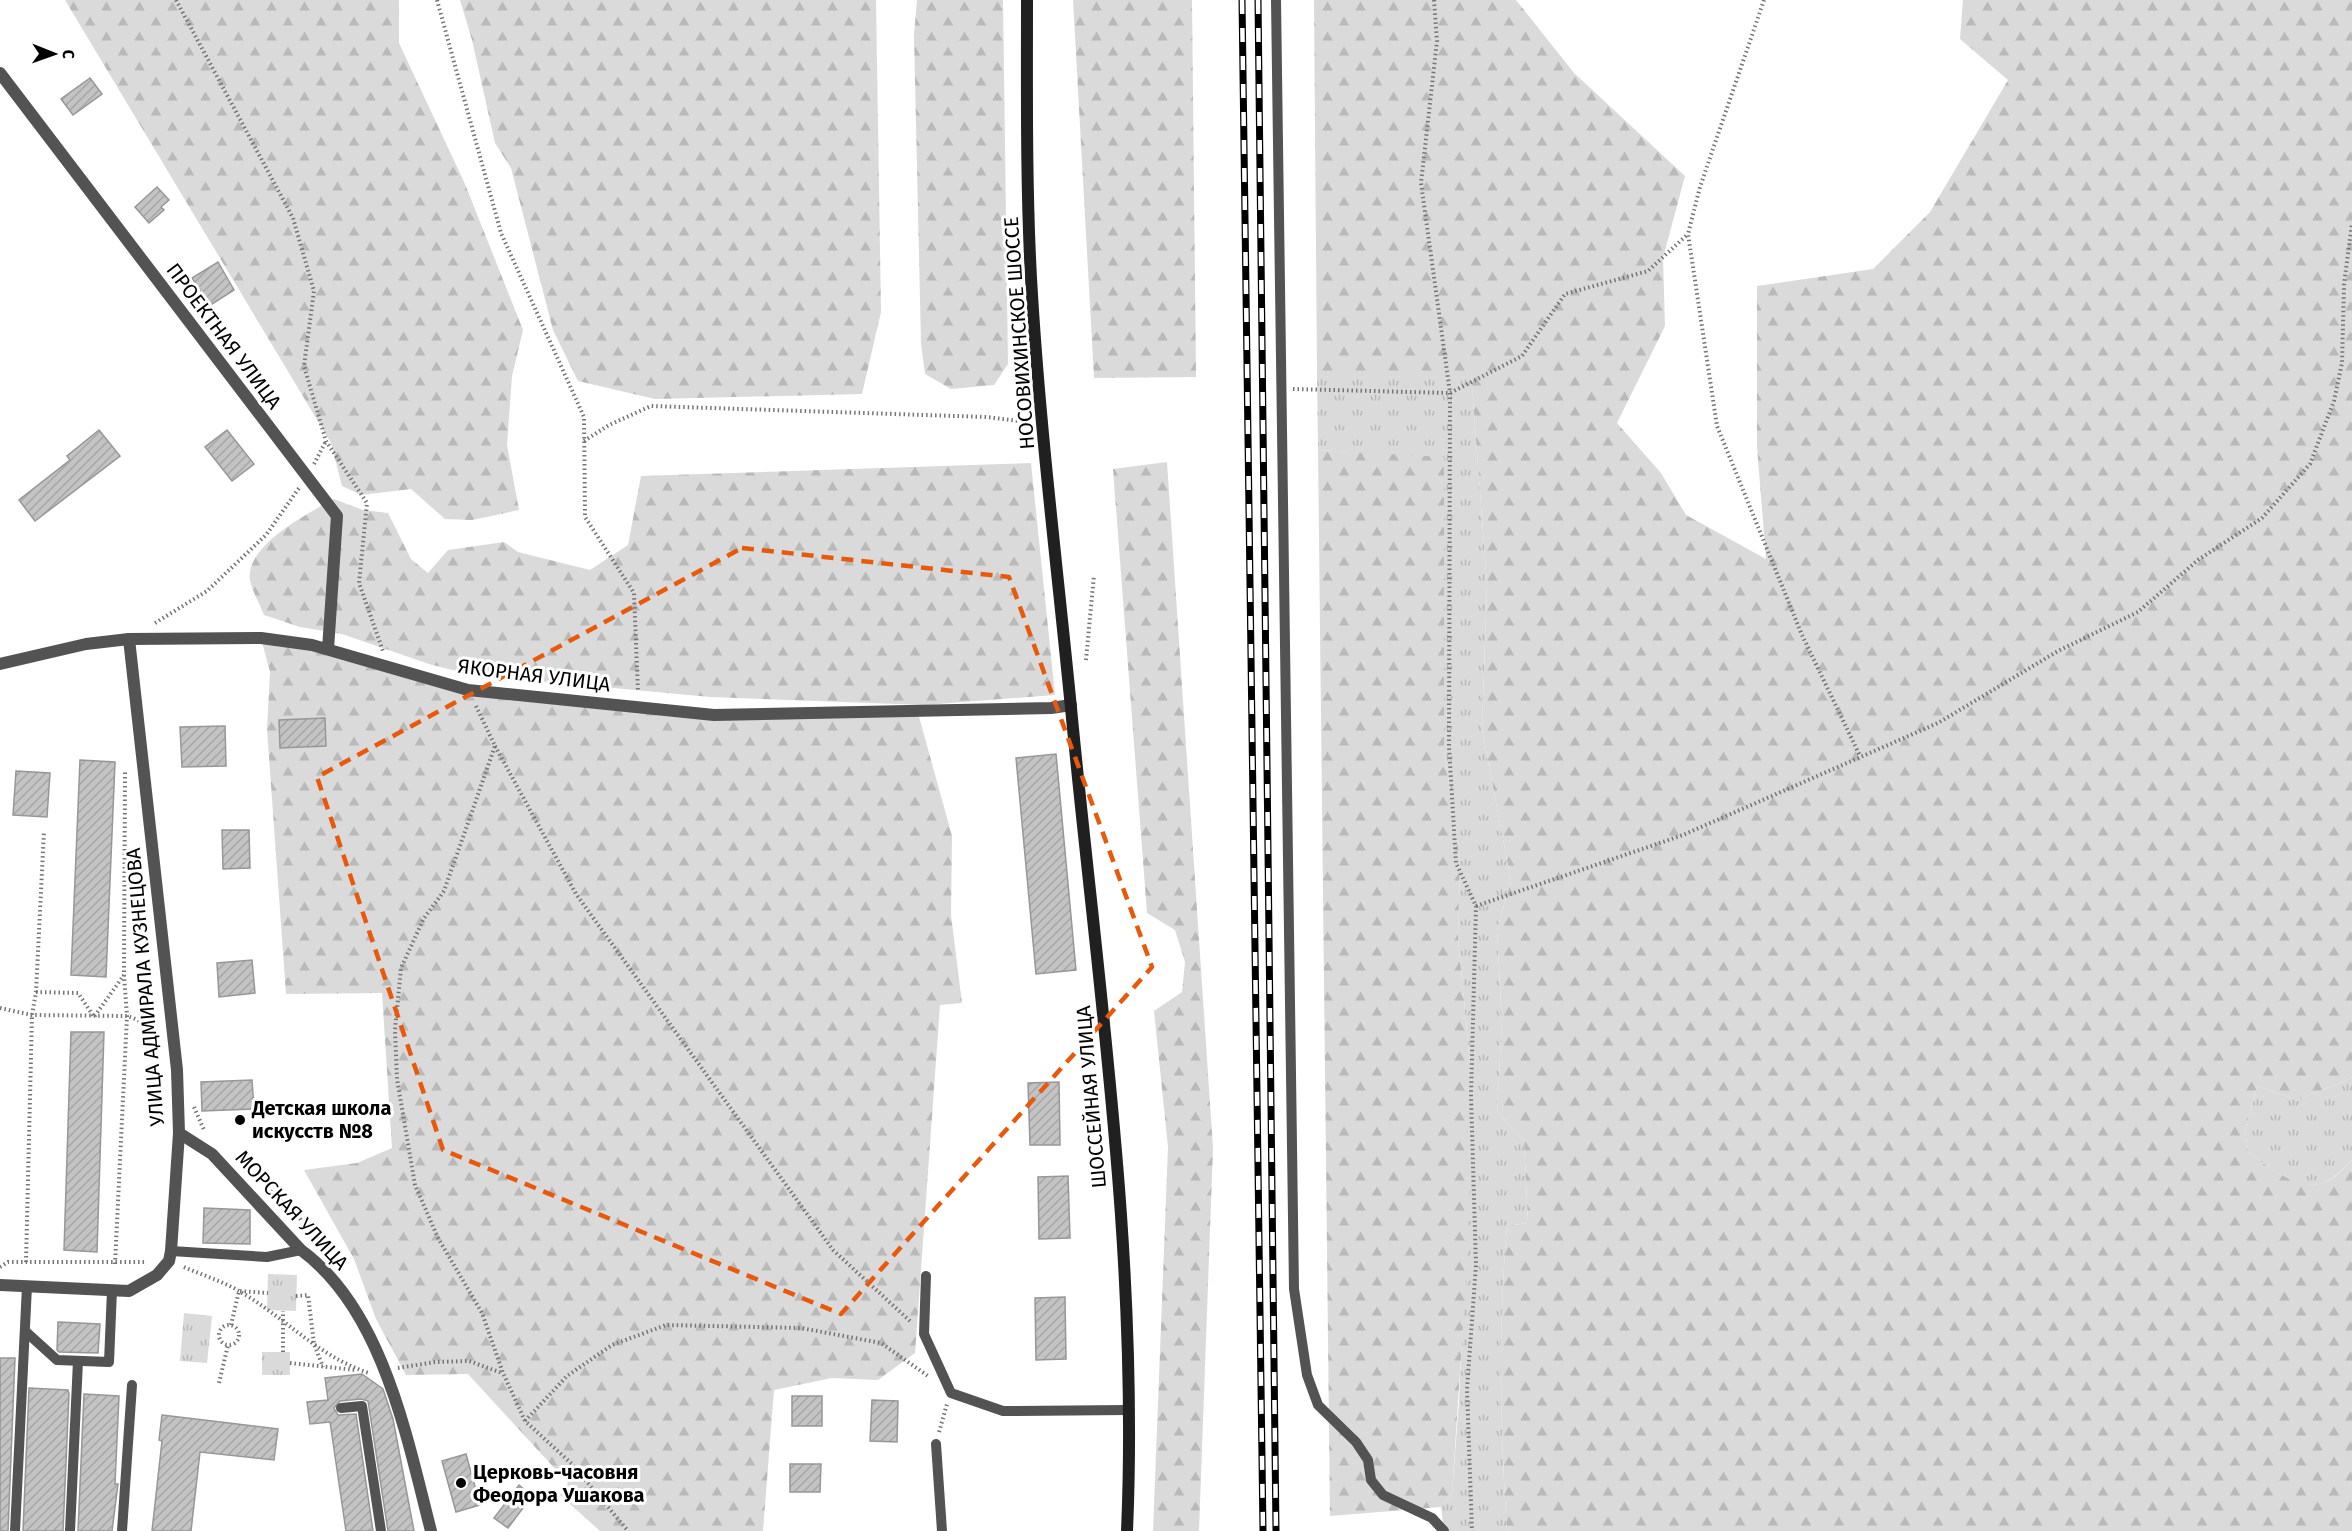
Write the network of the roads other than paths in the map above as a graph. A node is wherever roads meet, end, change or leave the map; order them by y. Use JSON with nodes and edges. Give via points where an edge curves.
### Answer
{"nodes":[{"id":1,"x":1027,"y":0,"type":"edge"},
{"id":2,"x":1276,"y":0,"type":"edge"},
{"id":3,"x":0,"y":73,"type":"edge"},
{"id":4,"x":129,"y":639,"type":"junction"},
{"id":5,"x":328,"y":649,"type":"junction"},
{"id":6,"x":1068,"y":662,"type":"joint"},
{"id":7,"x":0,"y":664,"type":"edge"},
{"id":8,"x":1071,"y":705,"type":"junction"},
{"id":9,"x":179,"y":1133,"type":"junction"},
{"id":10,"x":302,"y":1250,"type":"junction"},
{"id":11,"x":170,"y":1256,"type":"junction"},
{"id":12,"x":926,"y":1276,"type":"dead end"},
{"id":13,"x":0,"y":1285,"type":"edge"},
{"id":14,"x":27,"y":1286,"type":"junction"},
{"id":15,"x":112,"y":1290,"type":"junction"},
{"id":16,"x":24,"y":1331,"type":"junction"},
{"id":17,"x":78,"y":1361,"type":"junction"},
{"id":18,"x":132,"y":1385,"type":"dead end"},
{"id":19,"x":341,"y":1408,"type":"dead end"},
{"id":20,"x":1127,"y":1410,"type":"junction"},
{"id":21,"x":936,"y":1444,"type":"road end"},
{"id":22,"x":15,"y":1531,"type":"edge"},
{"id":23,"x":70,"y":1531,"type":"edge"},
{"id":24,"x":122,"y":1531,"type":"edge"},
{"id":25,"x":381,"y":1531,"type":"edge"},
{"id":26,"x":431,"y":1531,"type":"edge"},
{"id":27,"x":942,"y":1531,"type":"edge"},
{"id":28,"x":1127,"y":1531,"type":"edge"},
{"id":29,"x":1444,"y":1531,"type":"edge"}],
"edges":[{"from":1,"to":6,"type":"main road","name":"НОСОВИХИНСКОЕ ШОССЕ","via":[[1031,278]]},
{"from":2,"to":29,"type":"lane","via":[[1294,1289],[1307,1375],[1318,1405],[1356,1442],[1368,1460],[1371,1479],[1383,1495],[1432,1518]]},
{"from":3,"to":5,"type":"street","name":"ПРОЕКТНАЯ УЛИЦА","via":[[337,516]]},
{"from":4,"to":5,"type":"street","name":"ЯКОРНАЯ УЛИЦА","via":[[261,638]]},
{"from":4,"to":7,"type":"street","name":"ЯКОРНАЯ УЛИЦА","via":[[86,644]]},
{"from":4,"to":9,"type":"street","name":"УЛИЦА АДМИРАЛА КУЗНЕЦОВА","via":[[177,1070]]},
{"from":5,"to":8,"type":"street","name":"ЯКОРНАЯ УЛИЦА","via":[[468,690],[714,715],[929,712]]},
{"from":6,"to":8,"type":"main road","name":"ШОССЕЙНАЯ УЛИЦА"},
{"from":8,"to":20,"type":"main road","name":"ШОССЕЙНАЯ УЛИЦА","via":[[1107,1038],[1120,1203]]},
{"from":9,"to":10,"type":"street","name":"МОРСКАЯ УЛИЦА","via":[[212,1154]]},
{"from":9,"to":11,"type":"street","name":"УЛИЦА АДМИРАЛА КУЗНЕЦОВА"},
{"from":10,"to":11,"type":"lane","via":[[267,1257]]},
{"from":10,"to":26,"type":"street","name":"МОРСКАЯ УЛИЦА","via":[[317,1261],[353,1308],[379,1355],[390,1380]]},
{"from":11,"to":15,"type":"street","via":[[157,1275],[129,1291]]},
{"from":12,"to":20,"type":"lane","via":[[924,1334],[951,1393],[1003,1411]]},
{"from":13,"to":14,"type":"street"},
{"from":14,"to":15,"type":"street"},
{"from":14,"to":16,"type":"lane"},
{"from":15,"to":17,"type":"lane","via":[[110,1362]]},
{"from":16,"to":17,"type":"lane","via":[[57,1360]]},
{"from":16,"to":22,"type":"lane"},
{"from":17,"to":23,"type":"lane"},
{"from":18,"to":24,"type":"lane"},
{"from":19,"to":25,"type":"lane","via":[[362,1406]]},
{"from":20,"to":28,"type":"main road","name":"ШОССЕЙНАЯ УЛИЦА"},
{"from":21,"to":27,"type":"lane"}]}
